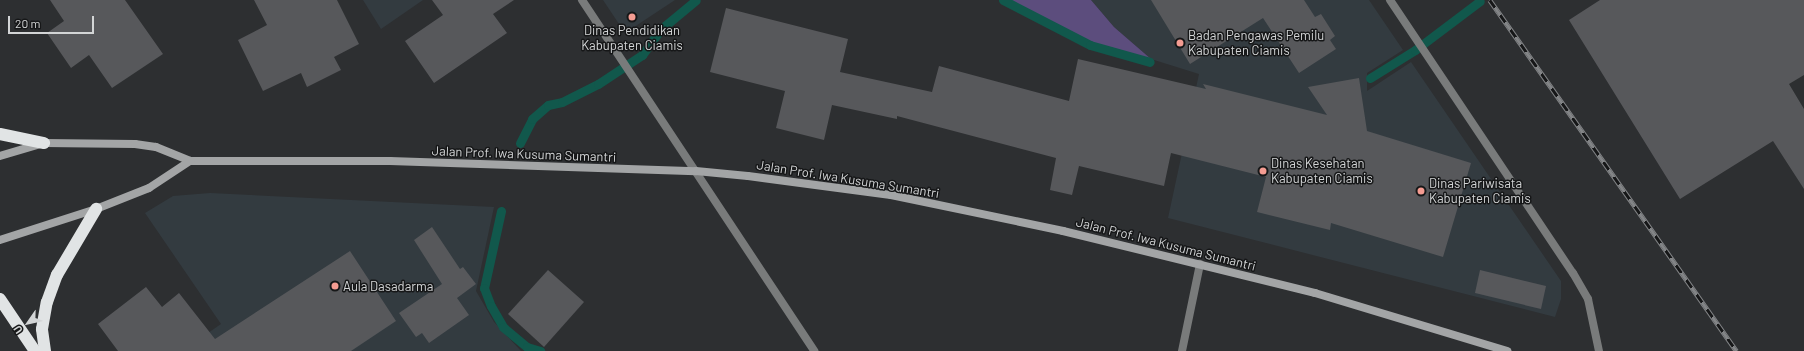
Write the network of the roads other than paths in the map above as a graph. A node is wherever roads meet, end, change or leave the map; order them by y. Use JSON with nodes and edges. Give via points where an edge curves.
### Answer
{"nodes":[{"id":1,"x":582,"y":0,"type":"edge"},
{"id":2,"x":1390,"y":0,"type":"edge"},
{"id":3,"x":0,"y":134,"type":"edge"},
{"id":4,"x":44,"y":143,"type":"junction"},
{"id":5,"x":0,"y":156,"type":"edge"},
{"id":6,"x":190,"y":161,"type":"junction"},
{"id":7,"x":696,"y":171,"type":"junction"},
{"id":8,"x":96,"y":209,"type":"junction"},
{"id":9,"x":0,"y":240,"type":"edge"},
{"id":10,"x":1200,"y":264,"type":"junction"},
{"id":11,"x":0,"y":299,"type":"edge"},
{"id":12,"x":35,"y":351,"type":"edge"},
{"id":13,"x":45,"y":351,"type":"edge"},
{"id":14,"x":814,"y":351,"type":"edge"},
{"id":15,"x":1182,"y":351,"type":"edge"},
{"id":16,"x":1508,"y":351,"type":"edge"},
{"id":17,"x":1599,"y":351,"type":"edge"}],
"edges":[{"from":1,"to":7,"type":"street"},
{"from":2,"to":17,"type":"street","via":[[1581,287],[1593,316]]},
{"from":3,"to":4,"type":"highway"},
{"from":4,"to":5,"type":"main road"},
{"from":4,"to":6,"type":"main road","via":[[135,144],[162,149]]},
{"from":6,"to":7,"type":"main road","name":"Jalan Prof. Iwa Kusuma Sumantri","via":[[390,161]]},
{"from":6,"to":8,"type":"main road","via":[[149,188]]},
{"from":7,"to":10,"type":"main road","name":"Jalan Prof. Iwa Kusuma Sumantri","via":[[891,195],[1063,231]]},
{"from":7,"to":14,"type":"street"},
{"from":8,"to":9,"type":"main road"},
{"from":8,"to":13,"type":"highway","via":[[57,275],[47,302],[42,329]]},
{"from":10,"to":15,"type":"street"},
{"from":10,"to":16,"type":"main road","name":"Jalan Prof. Iwa Kusuma Sumantri","via":[[1315,293]]},
{"from":11,"to":12,"type":"highway"}]}
